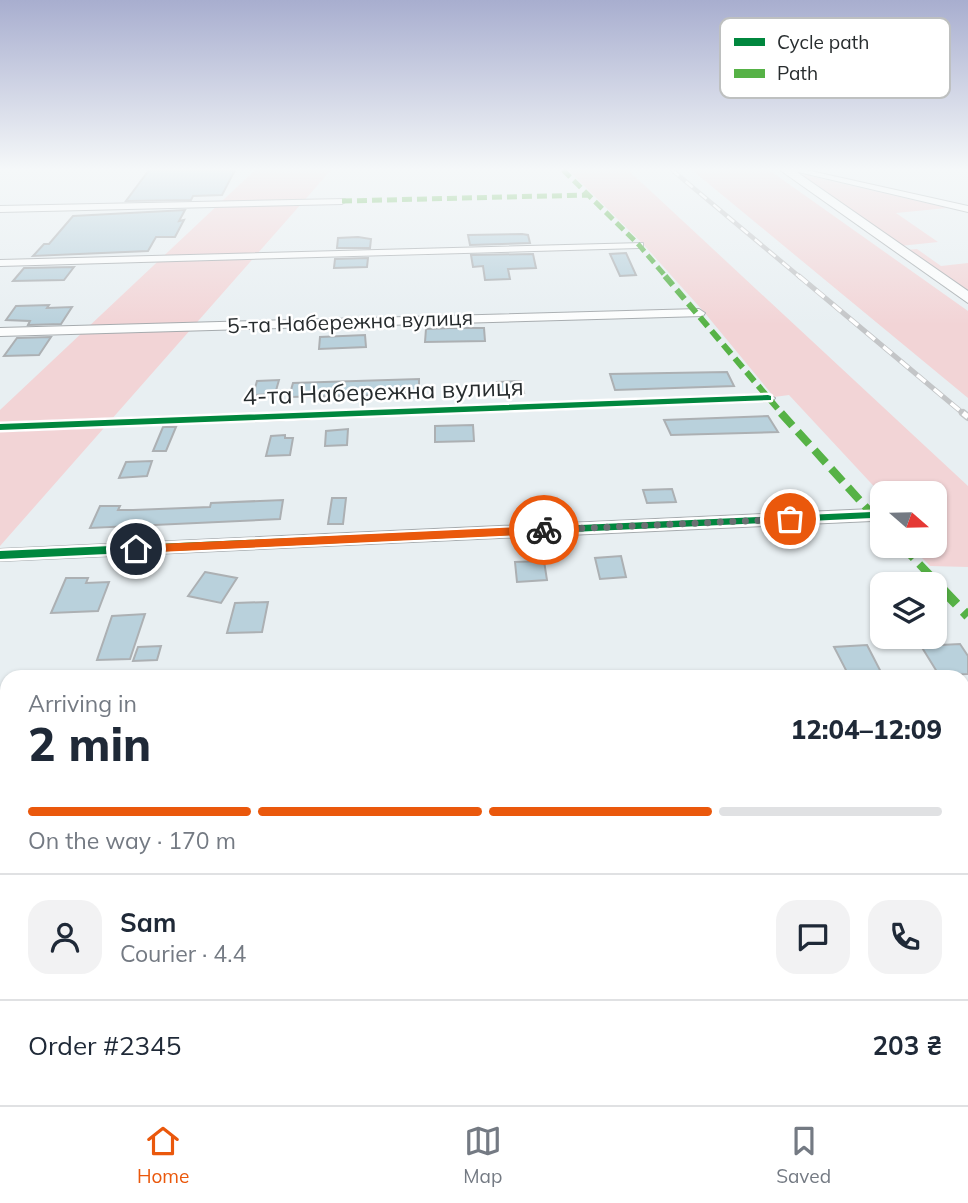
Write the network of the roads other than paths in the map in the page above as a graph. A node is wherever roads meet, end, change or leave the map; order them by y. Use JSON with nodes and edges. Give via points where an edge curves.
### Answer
{"nodes":[{"id":1,"x":861,"y":222,"type":"edge"},
{"id":2,"x":639,"y":244,"type":"dead end"},
{"id":3,"x":0,"y":263,"type":"edge"},
{"id":4,"x":968,"y":298,"type":"edge"},
{"id":5,"x":699,"y":313,"type":"dead end"},
{"id":6,"x":0,"y":332,"type":"edge"},
{"id":7,"x":768,"y":398,"type":"dead end"},
{"id":8,"x":0,"y":427,"type":"edge"},
{"id":9,"x":870,"y":515,"type":"edge"},
{"id":10,"x":0,"y":555,"type":"edge"}],
"edges":[{"from":1,"to":4,"type":"main road"},
{"from":2,"to":3,"type":"street"},
{"from":5,"to":6,"type":"street","name":"5-та Набережна вулиця"},
{"from":7,"to":8,"type":"street","name":"4-та Набережна вулиця"},
{"from":9,"to":10,"type":"street"}]}
